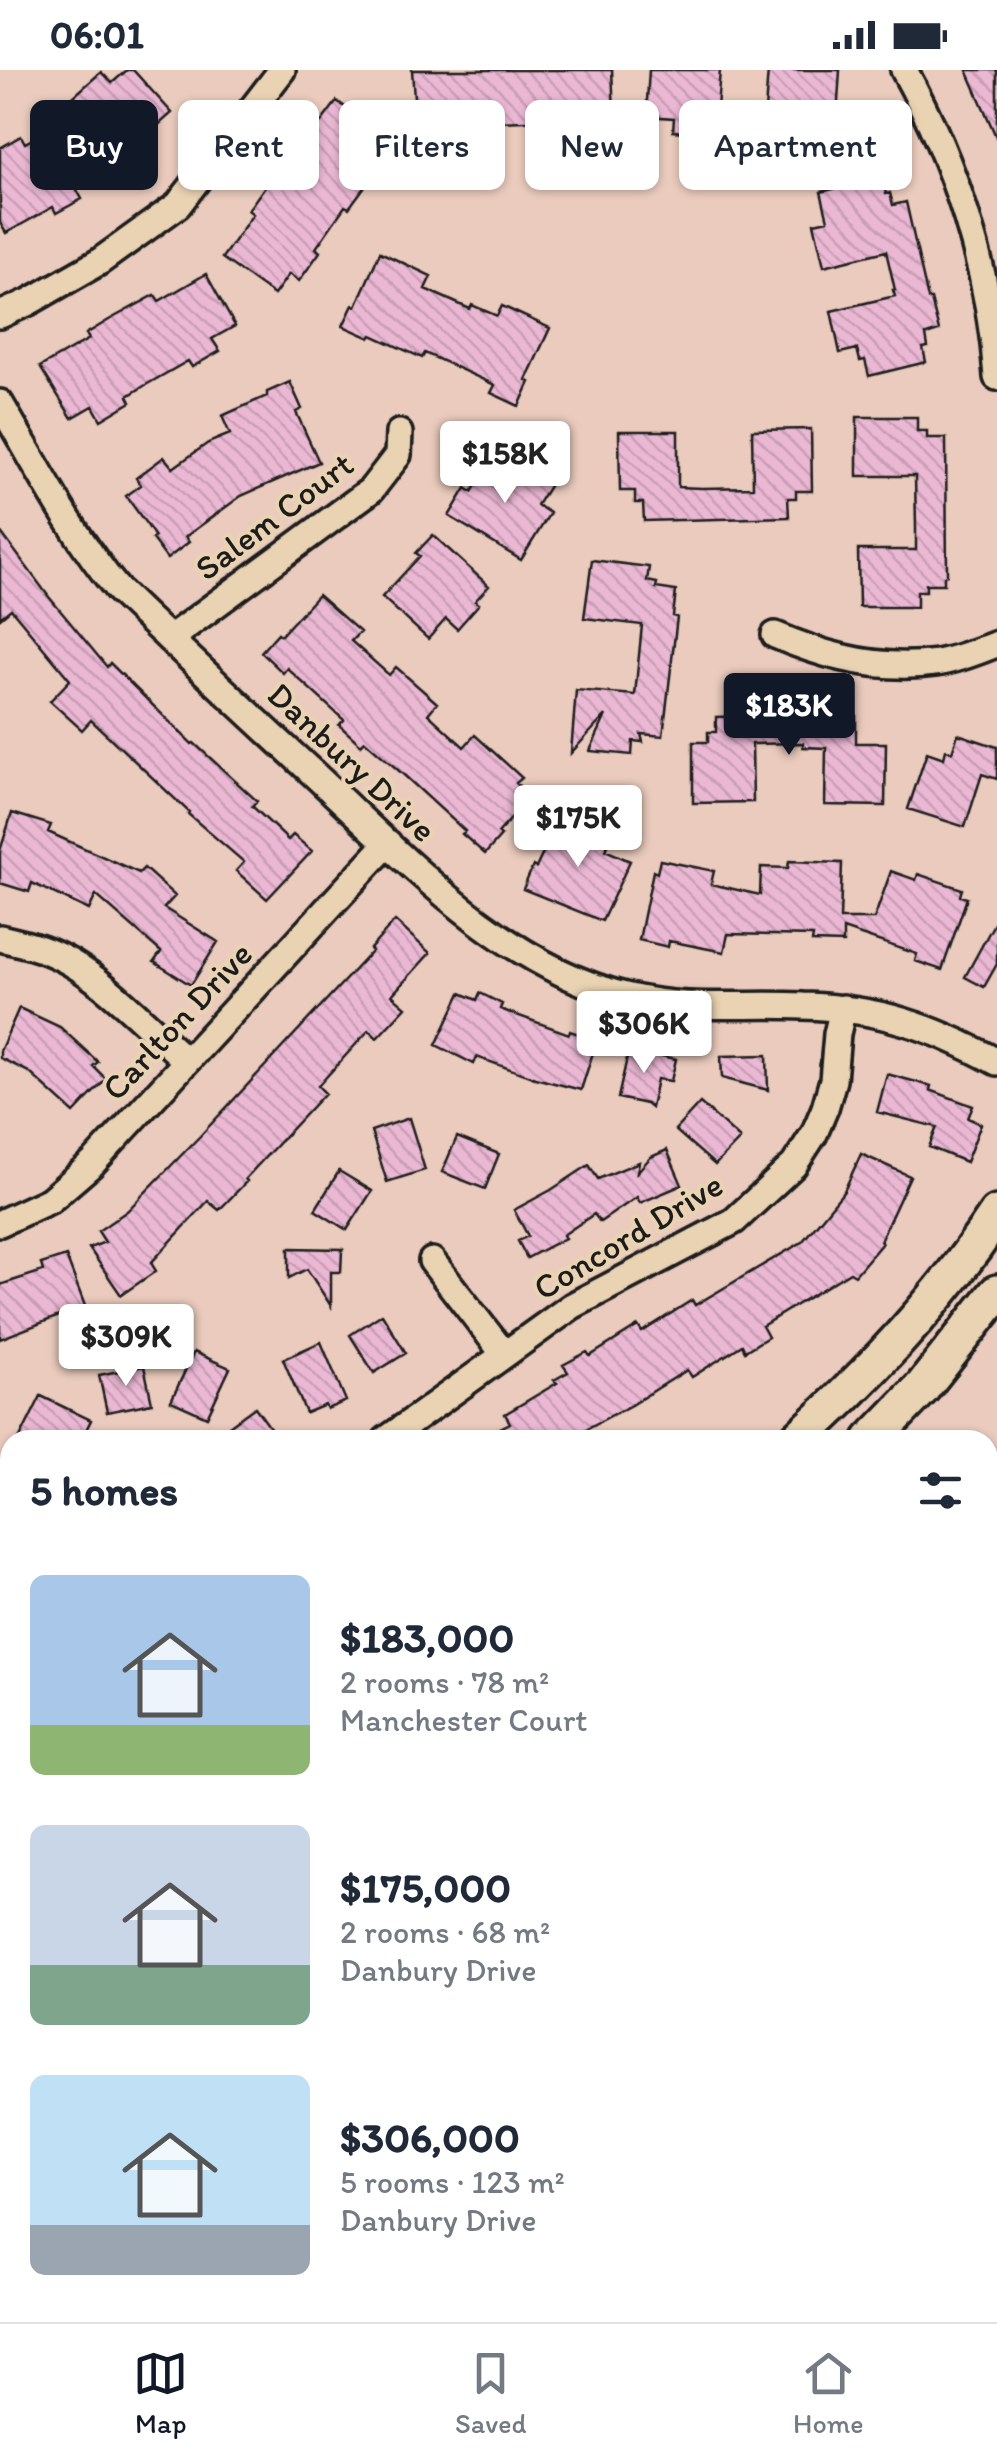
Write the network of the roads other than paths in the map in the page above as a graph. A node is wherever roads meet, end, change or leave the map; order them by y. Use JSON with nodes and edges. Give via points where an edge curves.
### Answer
{"nodes":[{"id":1,"x":282,"y":70,"type":"edge"},
{"id":2,"x":904,"y":70,"type":"edge"},
{"id":3,"x":0,"y":315,"type":"edge"},
{"id":4,"x":997,"y":377,"type":"edge"},
{"id":5,"x":0,"y":403,"type":"edge"},
{"id":6,"x":399,"y":433,"type":"dead end"},
{"id":7,"x":775,"y":634,"type":"dead end"},
{"id":8,"x":169,"y":639,"type":"junction"},
{"id":9,"x":997,"y":644,"type":"edge"},
{"id":10,"x":388,"y":843,"type":"junction"},
{"id":11,"x":0,"y":938,"type":"edge"},
{"id":12,"x":842,"y":1008,"type":"junction"},
{"id":13,"x":187,"y":1062,"type":"junction"},
{"id":14,"x":997,"y":1062,"type":"edge"},
{"id":15,"x":997,"y":1214,"type":"edge"},
{"id":16,"x":0,"y":1223,"type":"edge"},
{"id":17,"x":432,"y":1260,"type":"dead end"},
{"id":18,"x":997,"y":1293,"type":"edge"},
{"id":19,"x":504,"y":1354,"type":"junction"},
{"id":20,"x":400,"y":1430,"type":"edge"},
{"id":21,"x":807,"y":1430,"type":"edge"},
{"id":22,"x":882,"y":1430,"type":"edge"}],
"edges":[{"from":1,"to":3,"type":"street","via":[[178,205],[99,262]]},
{"from":2,"to":4,"type":"street","via":[[946,157],[966,218]]},
{"from":5,"to":8,"type":"street","name":"Danbury Drive","via":[[101,569]]},
{"from":6,"to":8,"type":"street","name":"Salem Court","via":[[398,455],[371,490]]},
{"from":7,"to":9,"type":"street","via":[[824,654],[897,666]]},
{"from":8,"to":10,"type":"street","name":"Danbury Drive"},
{"from":10,"to":12,"type":"street","name":"Danbury Drive","via":[[490,930],[602,989],[675,1006]]},
{"from":10,"to":13,"type":"street","name":"Carlton Drive"},
{"from":11,"to":13,"type":"street","via":[[77,967]]},
{"from":12,"to":14,"type":"street","name":"Danbury Drive","via":[[920,1025]]},
{"from":12,"to":19,"type":"street","name":"Concord Drive","via":[[826,1108],[794,1165],[734,1221],[572,1306]]},
{"from":13,"to":16,"type":"street","name":"Carlton Drive","via":[[93,1163],[50,1200]]},
{"from":15,"to":21,"type":"street","via":[[908,1328]]},
{"from":17,"to":19,"type":"street"},
{"from":18,"to":22,"type":"street"},
{"from":19,"to":20,"type":"street","name":"Concord Drive"}]}
